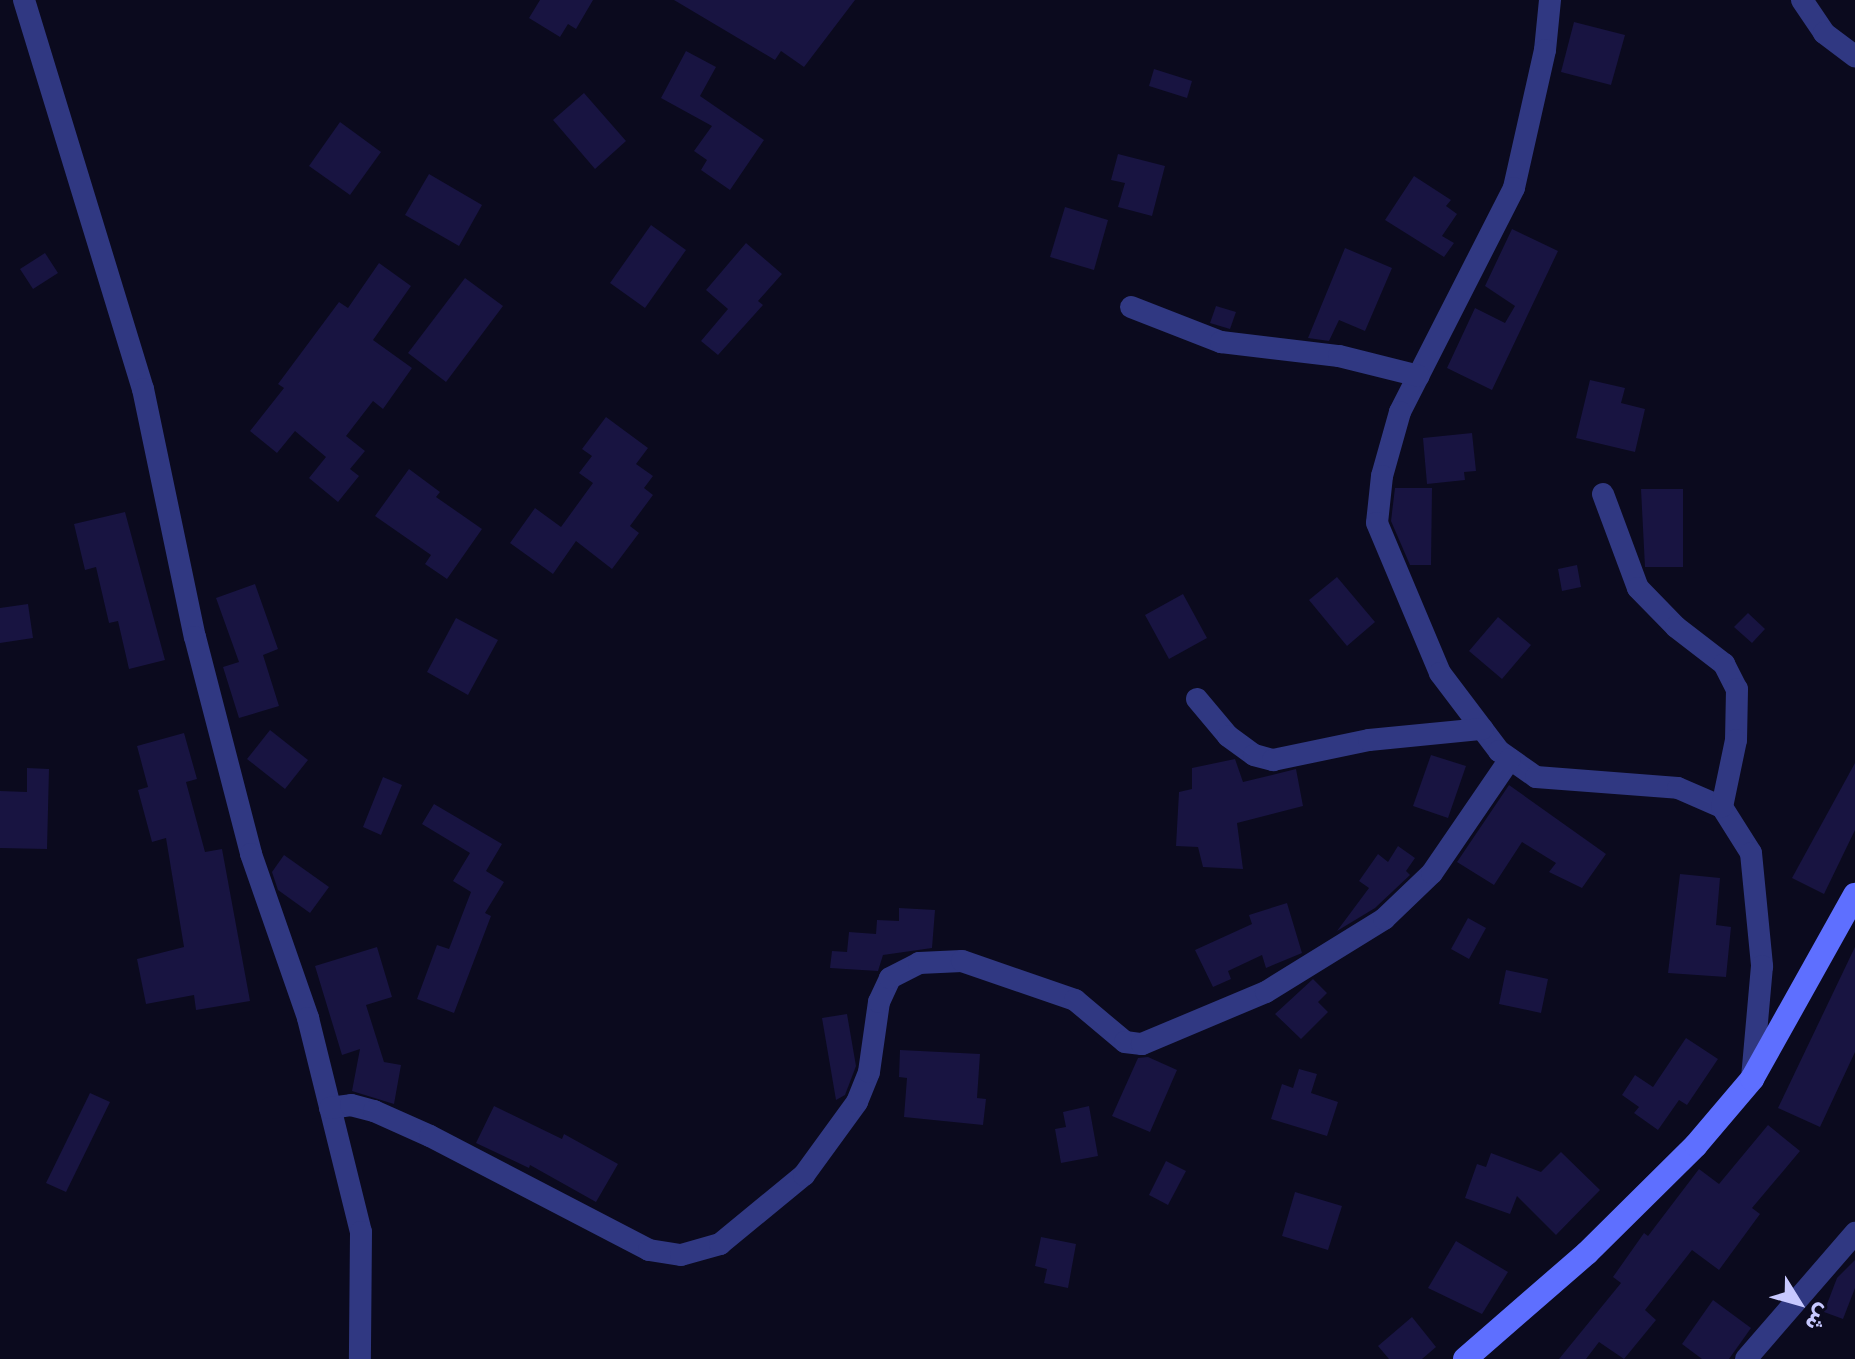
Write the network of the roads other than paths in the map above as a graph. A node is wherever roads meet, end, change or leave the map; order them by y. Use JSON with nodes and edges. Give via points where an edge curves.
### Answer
{"nodes":[{"id":1,"x":24,"y":0,"type":"edge"},
{"id":2,"x":1550,"y":0,"type":"edge"},
{"id":3,"x":1802,"y":0,"type":"edge"},
{"id":4,"x":1855,"y":56,"type":"edge"},
{"id":5,"x":1131,"y":307,"type":"dead end"},
{"id":6,"x":1419,"y":376,"type":"junction"},
{"id":7,"x":1603,"y":494,"type":"dead end"},
{"id":8,"x":1197,"y":699,"type":"dead end"},
{"id":9,"x":1482,"y":729,"type":"junction"},
{"id":10,"x":1510,"y":759,"type":"junction"},
{"id":11,"x":1722,"y":807,"type":"junction"},
{"id":12,"x":1855,"y":895,"type":"edge"},
{"id":13,"x":1752,"y":1079,"type":"junction"},
{"id":14,"x":330,"y":1108,"type":"junction"},
{"id":15,"x":1855,"y":1233,"type":"edge"},
{"id":16,"x":360,"y":1359,"type":"edge"},
{"id":17,"x":1465,"y":1359,"type":"edge"},
{"id":18,"x":1746,"y":1359,"type":"edge"}],
"edges":[{"from":1,"to":14,"type":"street","via":[[143,389],[195,637],[251,854],[308,1018]]},
{"from":2,"to":6,"type":"street","via":[[1545,50],[1514,188]]},
{"from":3,"to":4,"type":"street","via":[[1824,33]]},
{"from":5,"to":6,"type":"street","via":[[1221,342],[1339,356]]},
{"from":6,"to":9,"type":"street","via":[[1400,412],[1382,476],[1377,523],[1440,673]]},
{"from":7,"to":11,"type":"street","via":[[1638,588],[1676,627],[1724,664],[1737,689],[1736,740]]},
{"from":8,"to":9,"type":"street","via":[[1228,736],[1254,755],[1273,760],[1369,740]]},
{"from":9,"to":10,"type":"street"},
{"from":10,"to":11,"type":"street","via":[[1536,777],[1678,788]]},
{"from":10,"to":14,"type":"street","via":[[1432,873],[1384,919],[1266,992],[1142,1044],[1125,1042],[1075,1000],[962,961],[919,963],[890,978],[879,1002],[869,1072],[857,1102],[804,1175],[720,1244],[681,1255],[649,1250],[374,1111],[351,1105]]},
{"from":11,"to":13,"type":"street","via":[[1751,853],[1762,966]]},
{"from":12,"to":13,"type":"main road"},
{"from":13,"to":17,"type":"main road","via":[[1696,1145],[1587,1253]]},
{"from":14,"to":16,"type":"street","via":[[361,1232]]},
{"from":15,"to":18,"type":"street"}]}
